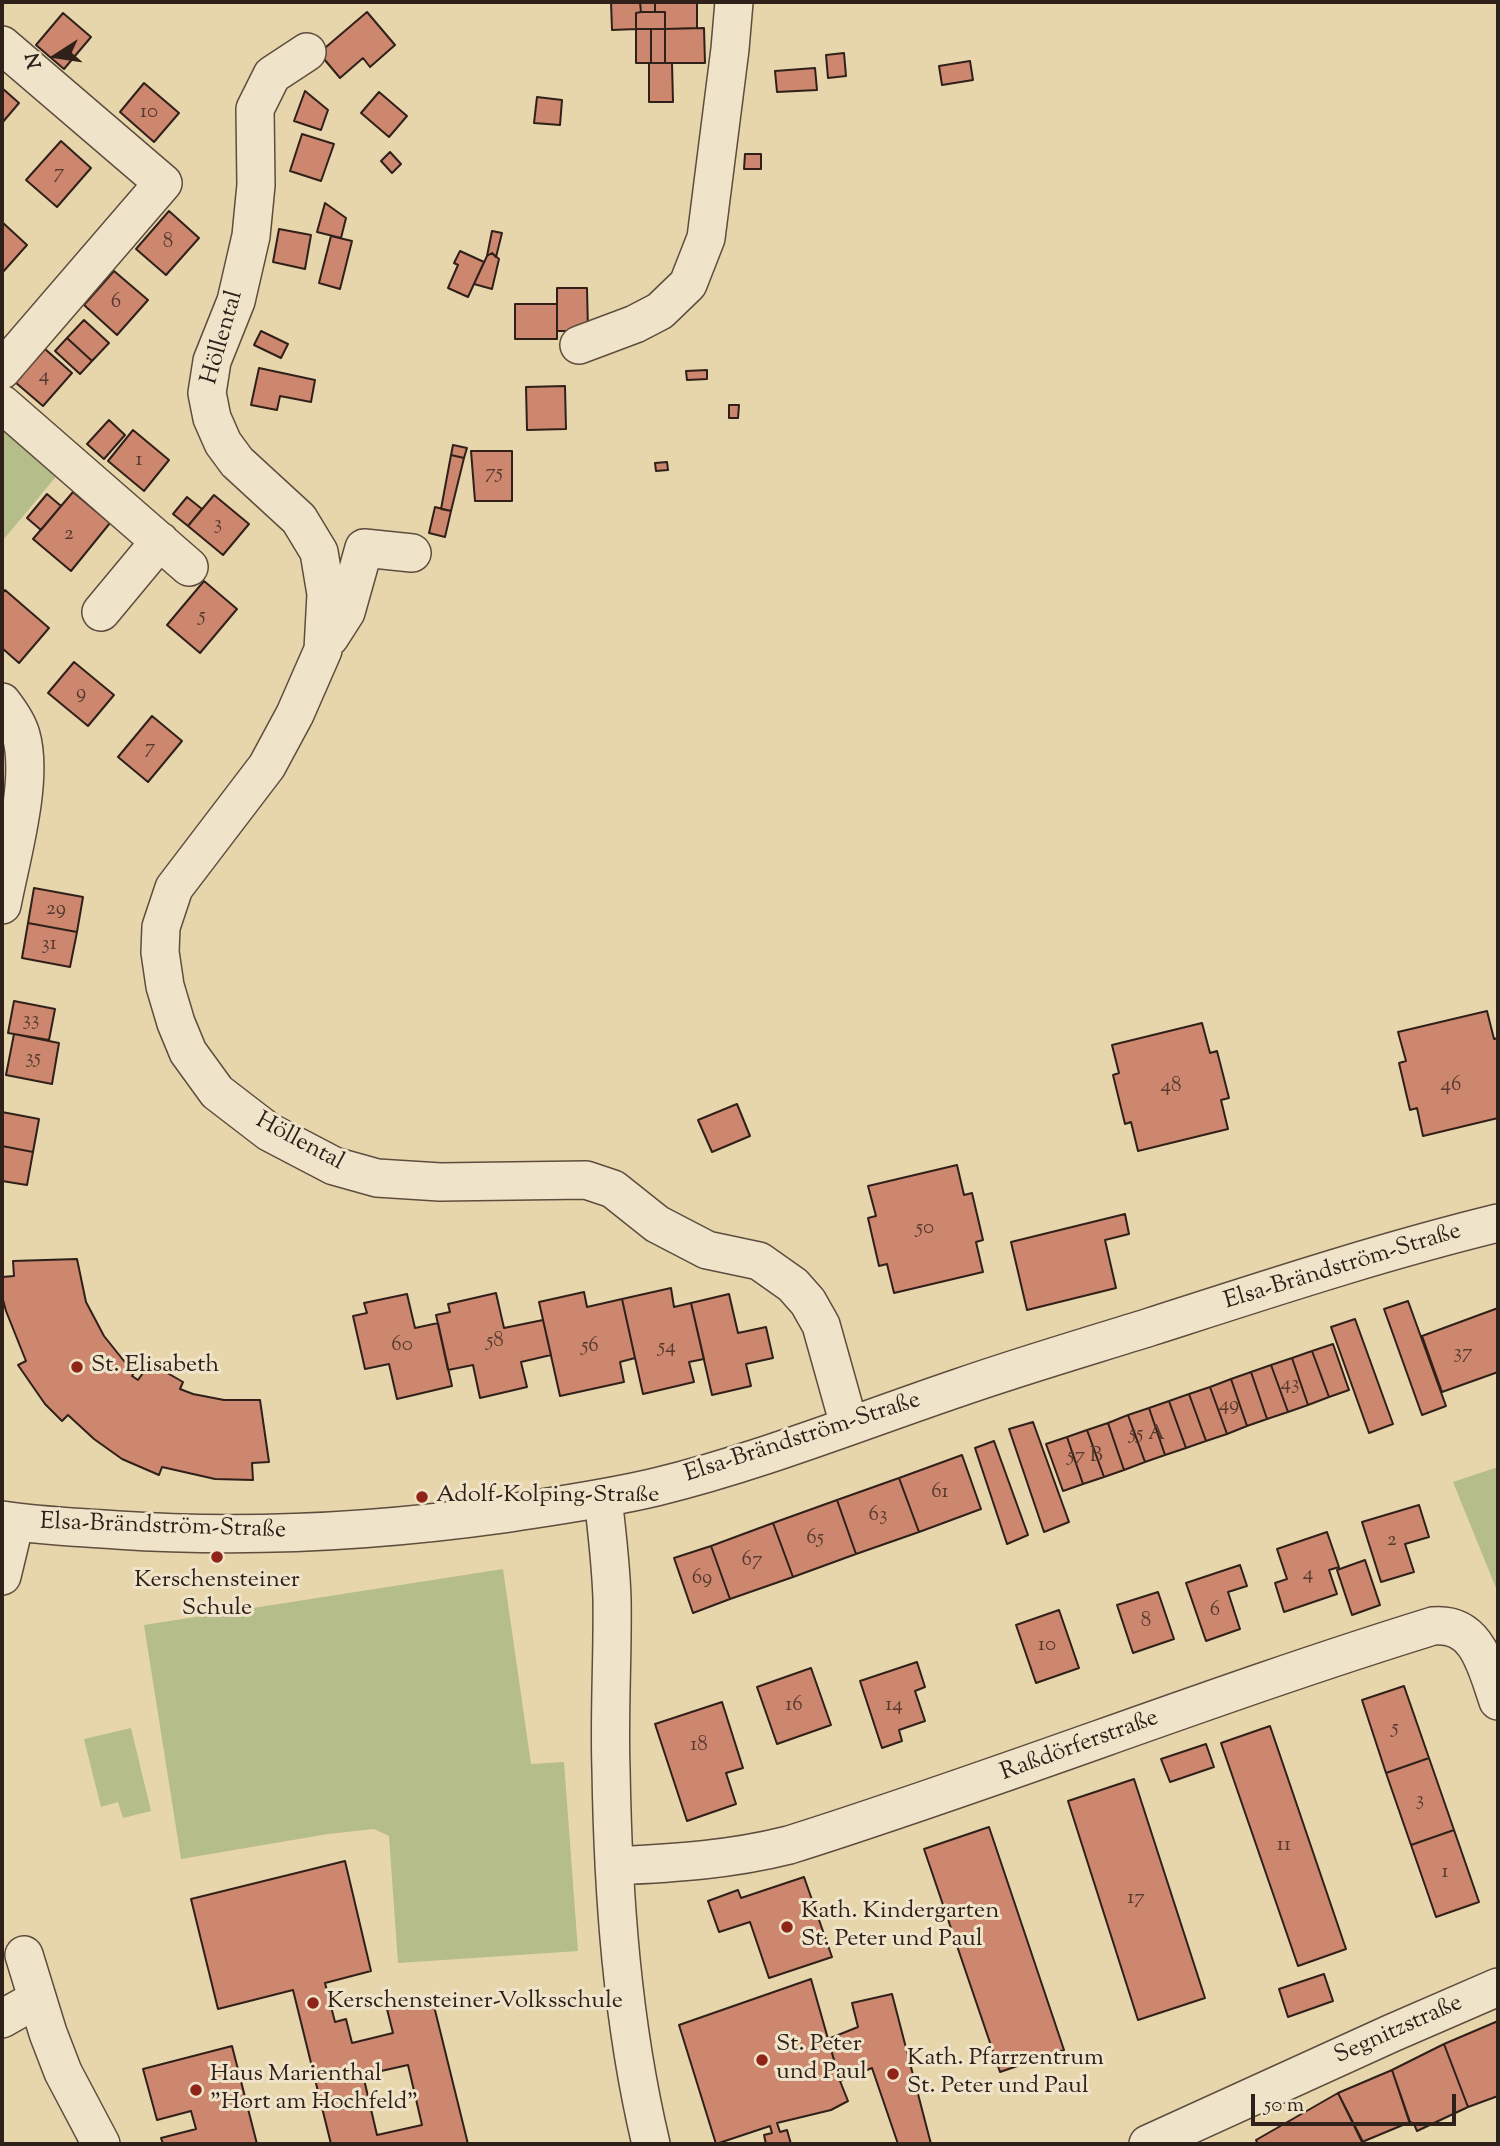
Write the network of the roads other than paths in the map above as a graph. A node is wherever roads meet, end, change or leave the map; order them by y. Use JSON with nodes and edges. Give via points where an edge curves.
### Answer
{"nodes":[{"id":1,"x":734,"y":2,"type":"edge"},
{"id":2,"x":2,"y":45,"type":"edge"},
{"id":3,"x":307,"y":52,"type":"dead end"},
{"id":4,"x":579,"y":345,"type":"dead end"},
{"id":5,"x":2,"y":370,"type":"edge"},
{"id":6,"x":2,"y":404,"type":"edge"},
{"id":7,"x":160,"y":541,"type":"junction"},
{"id":8,"x":412,"y":553,"type":"dead end"},
{"id":9,"x":189,"y":567,"type":"dead end"},
{"id":10,"x":101,"y":612,"type":"dead end"},
{"id":11,"x":323,"y":650,"type":"junction"},
{"id":12,"x":2,"y":702,"type":"edge"},
{"id":13,"x":2,"y":905,"type":"edge"},
{"id":14,"x":1498,"y":1223,"type":"edge"},
{"id":15,"x":849,"y":1425,"type":"junction"},
{"id":16,"x":603,"y":1498,"type":"junction"},
{"id":17,"x":8,"y":1521,"type":"edge"},
{"id":18,"x":2,"y":1576,"type":"edge"},
{"id":19,"x":1498,"y":1701,"type":"edge"},
{"id":20,"x":614,"y":1866,"type":"junction"},
{"id":21,"x":24,"y":1955,"type":"dead end"},
{"id":22,"x":1498,"y":1987,"type":"edge"},
{"id":23,"x":37,"y":1999,"type":"junction"},
{"id":24,"x":2,"y":2020,"type":"edge"},
{"id":25,"x":101,"y":2144,"type":"edge"},
{"id":26,"x":651,"y":2144,"type":"edge"},
{"id":27,"x":1148,"y":2144,"type":"edge"}],
"edges":[{"from":1,"to":4,"type":"street","via":[[706,238],[688,284],[660,311]]},
{"from":2,"to":5,"type":"street","via":[[163,183]]},
{"from":3,"to":11,"type":"street","name":"Höllental","via":[[272,75],[255,108],[251,236],[236,301],[212,361],[207,393],[222,443],[299,519],[319,552],[326,594]]},
{"from":6,"to":7,"type":"street"},
{"from":7,"to":9,"type":"street"},
{"from":7,"to":10,"type":"street"},
{"from":8,"to":11,"type":"street","name":"Höllental","via":[[364,548],[346,612]]},
{"from":11,"to":15,"type":"street","name":"Höllental","via":[[267,766],[174,888],[164,915],[160,952],[165,986],[176,1023],[200,1072],[217,1092],[269,1132],[334,1166],[377,1178],[428,1181],[586,1180],[613,1189],[657,1224],[707,1250],[759,1261],[793,1285],[815,1314]]},
{"from":12,"to":13,"type":"street","via":[[21,734],[24,768]]},
{"from":14,"to":15,"type":"street","name":"Elsa-Brändström-Straße","via":[[1310,1275]]},
{"from":15,"to":16,"type":"street","name":"Elsa-Brändström-Straße","via":[[657,1487]]},
{"from":16,"to":17,"type":"street","name":"Elsa-Brändström-Straße","via":[[428,1524],[283,1534],[153,1533]]},
{"from":16,"to":20,"type":"street","via":[[612,1600]]},
{"from":17,"to":18,"type":"street"},
{"from":19,"to":20,"type":"street","name":"Raßdörferstraße","via":[[1477,1648],[1466,1633],[1448,1625],[1433,1626],[789,1845],[702,1862]]},
{"from":20,"to":26,"type":"street","via":[[628,2018]]},
{"from":21,"to":23,"type":"street"},
{"from":22,"to":27,"type":"street","name":"Segnitzstraße"},
{"from":23,"to":24,"type":"street"},
{"from":23,"to":25,"type":"street","via":[[62,2072]]}]}
